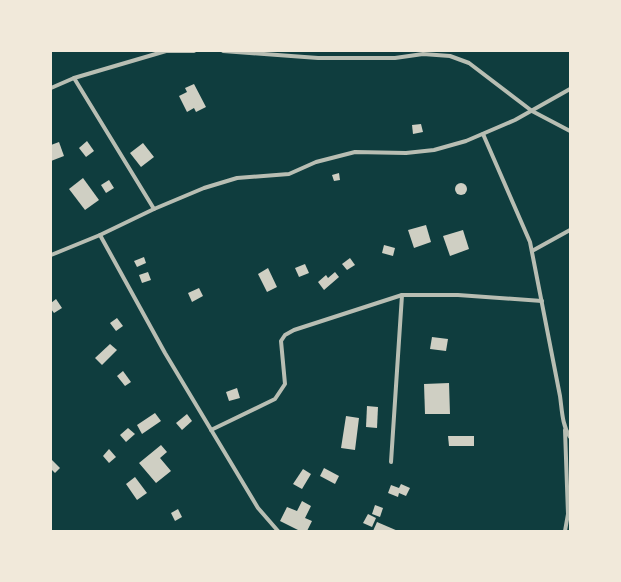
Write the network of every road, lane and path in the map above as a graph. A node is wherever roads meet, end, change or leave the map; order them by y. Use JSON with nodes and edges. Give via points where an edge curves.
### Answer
{"nodes":[{"id":1,"x":194,"y":51,"type":"edge"},
{"id":2,"x":223,"y":51,"type":"edge"},
{"id":3,"x":254,"y":52,"type":"edge"},
{"id":4,"x":74,"y":78,"type":"junction"},
{"id":5,"x":51,"y":88,"type":"edge"},
{"id":6,"x":570,"y":89,"type":"edge"},
{"id":7,"x":532,"y":111,"type":"junction"},
{"id":8,"x":570,"y":131,"type":"edge"},
{"id":9,"x":483,"y":134,"type":"junction"},
{"id":10,"x":154,"y":209,"type":"junction"},
{"id":11,"x":570,"y":230,"type":"edge"},
{"id":12,"x":100,"y":235,"type":"junction"},
{"id":13,"x":532,"y":251,"type":"junction"},
{"id":14,"x":51,"y":255,"type":"edge"},
{"id":15,"x":402,"y":295,"type":"junction"},
{"id":16,"x":542,"y":301,"type":"junction"},
{"id":17,"x":211,"y":430,"type":"junction"},
{"id":18,"x":565,"y":430,"type":"junction"},
{"id":19,"x":570,"y":437,"type":"edge"},
{"id":20,"x":391,"y":462,"type":"dead end"},
{"id":21,"x":278,"y":531,"type":"edge"},
{"id":22,"x":565,"y":531,"type":"edge"}],
"edges":[{"from":1,"to":4,"type":"street","via":[[166,51]]},
{"from":2,"to":3,"type":"street"},
{"from":3,"to":7,"type":"street","via":[[318,58],[395,58],[423,54],[450,56],[469,63]]},
{"from":4,"to":5,"type":"street"},
{"from":4,"to":10,"type":"street"},
{"from":6,"to":7,"type":"street"},
{"from":7,"to":8,"type":"street"},
{"from":7,"to":9,"type":"street"},
{"from":9,"to":10,"type":"street","via":[[466,142],[434,150],[406,153],[355,152],[316,162],[289,174],[237,178],[204,188]]},
{"from":9,"to":13,"type":"street"},
{"from":10,"to":12,"type":"street"},
{"from":11,"to":13,"type":"street"},
{"from":12,"to":14,"type":"street"},
{"from":12,"to":17,"type":"street"},
{"from":13,"to":16,"type":"street"},
{"from":15,"to":16,"type":"street","via":[[458,295]]},
{"from":15,"to":17,"type":"street","via":[[285,335],[281,342],[285,384],[281,392],[275,399]]},
{"from":15,"to":20,"type":"street"},
{"from":16,"to":18,"type":"street"},
{"from":17,"to":21,"type":"street","via":[[258,508]]},
{"from":18,"to":19,"type":"street"},
{"from":18,"to":22,"type":"street","via":[[568,514]]}]}
